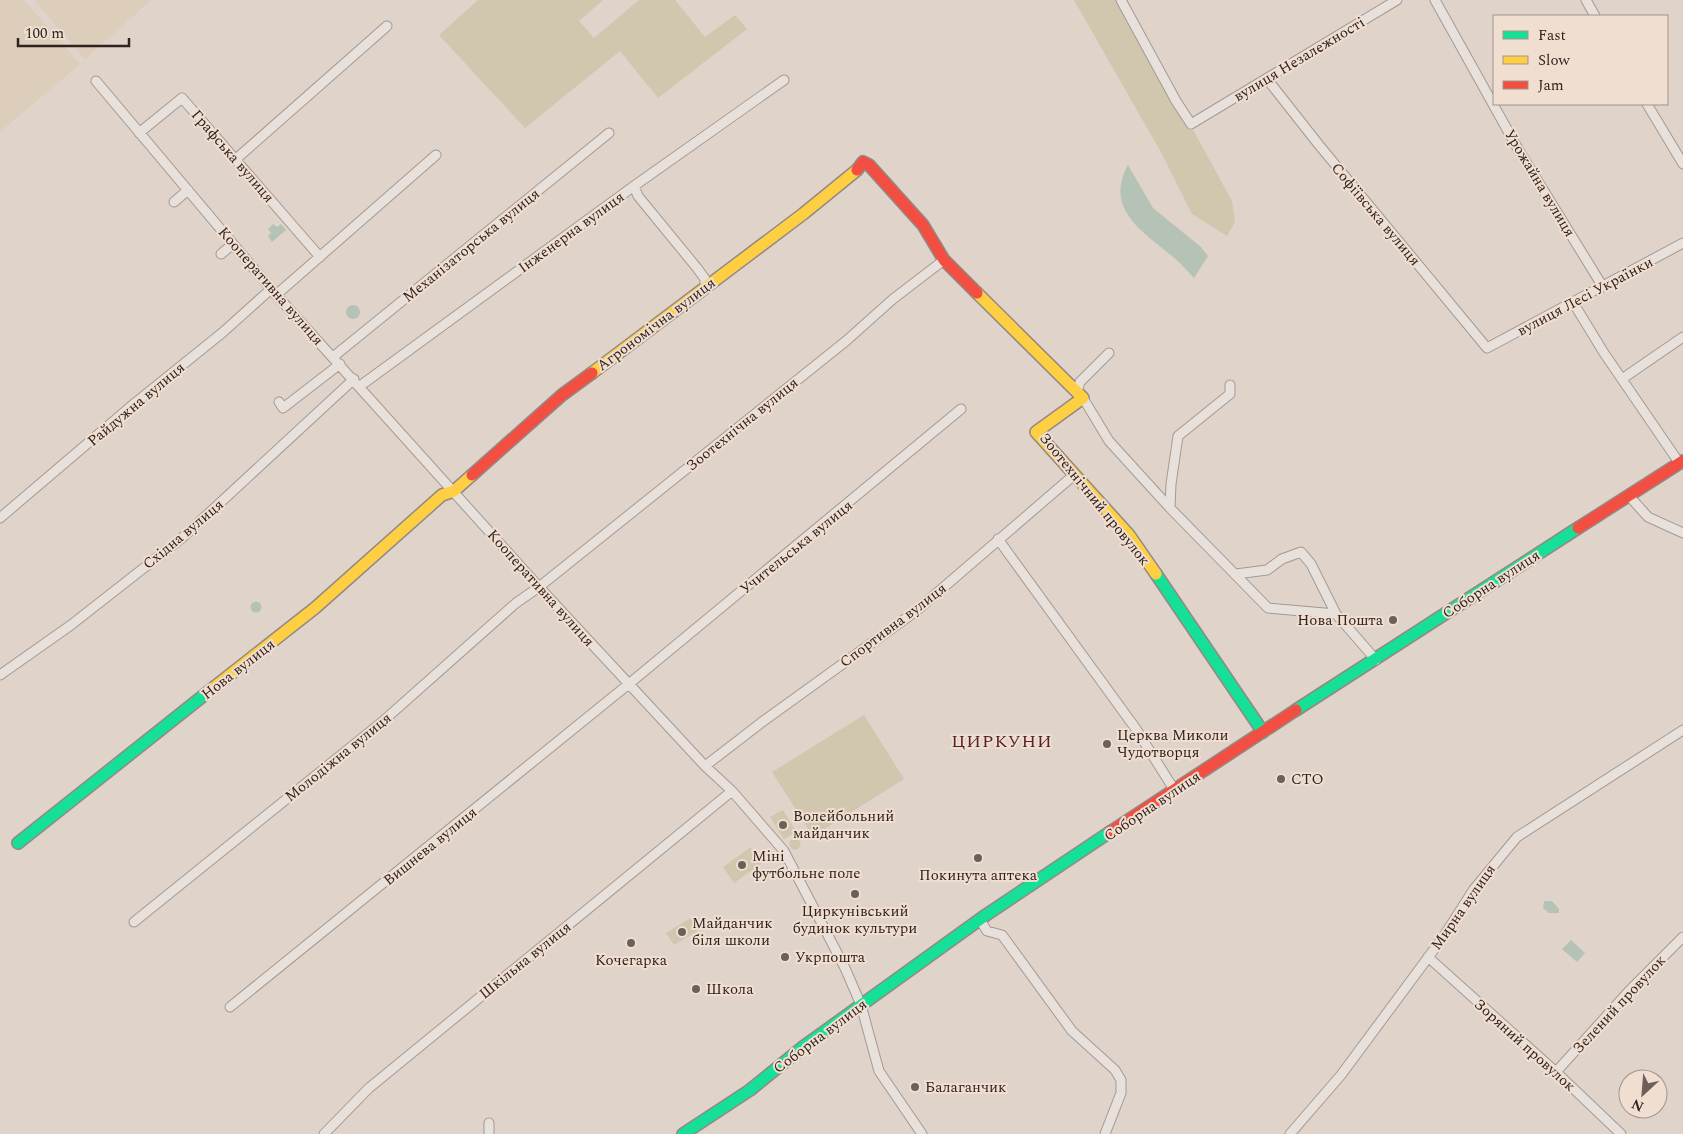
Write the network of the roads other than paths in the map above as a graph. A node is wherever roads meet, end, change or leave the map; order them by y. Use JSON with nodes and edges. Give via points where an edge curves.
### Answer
{"nodes":[{"id":1,"x":1121,"y":0,"type":"edge"},
{"id":2,"x":1397,"y":0,"type":"edge"},
{"id":3,"x":1435,"y":0,"type":"edge"},
{"id":4,"x":1586,"y":0,"type":"edge"},
{"id":5,"x":1594,"y":15,"type":"edge"},
{"id":6,"x":387,"y":26,"type":"dead end"},
{"id":7,"x":1267,"y":79,"type":"junction"},
{"id":8,"x":784,"y":80,"type":"dead end"},
{"id":9,"x":96,"y":81,"type":"dead end"},
{"id":10,"x":1493,"y":104,"type":"edge"},
{"id":11,"x":1493,"y":105,"type":"edge"},
{"id":12,"x":1648,"y":105,"type":"edge"},
{"id":13,"x":139,"y":133,"type":"junction"},
{"id":14,"x":609,"y":134,"type":"dead end"},
{"id":15,"x":436,"y":155,"type":"dead end"},
{"id":16,"x":236,"y":159,"type":"junction"},
{"id":17,"x":1683,"y":164,"type":"edge"},
{"id":18,"x":634,"y":186,"type":"junction"},
{"id":19,"x":188,"y":190,"type":"junction"},
{"id":20,"x":174,"y":202,"type":"dead end"},
{"id":21,"x":1683,"y":243,"type":"edge"},
{"id":22,"x":234,"y":244,"type":"junction"},
{"id":23,"x":220,"y":254,"type":"dead end"},
{"id":24,"x":320,"y":257,"type":"junction"},
{"id":25,"x":944,"y":260,"type":"junction"},
{"id":26,"x":705,"y":287,"type":"junction"},
{"id":27,"x":1603,"y":288,"type":"junction"},
{"id":28,"x":273,"y":292,"type":"junction"},
{"id":29,"x":1574,"y":304,"type":"junction"},
{"id":30,"x":1683,"y":337,"type":"edge"},
{"id":31,"x":1487,"y":348,"type":"joint"},
{"id":32,"x":1109,"y":353,"type":"dead end"},
{"id":33,"x":333,"y":357,"type":"junction"},
{"id":34,"x":340,"y":364,"type":"junction"},
{"id":35,"x":1622,"y":379,"type":"junction"},
{"id":36,"x":357,"y":383,"type":"junction"},
{"id":37,"x":1230,"y":385,"type":"dead end"},
{"id":38,"x":1080,"y":395,"type":"junction"},
{"id":39,"x":279,"y":402,"type":"dead end"},
{"id":40,"x":961,"y":409,"type":"dead end"},
{"id":41,"x":1682,"y":462,"type":"edge"},
{"id":42,"x":1074,"y":475,"type":"junction"},
{"id":43,"x":454,"y":491,"type":"junction"},
{"id":44,"x":1630,"y":497,"type":"junction"},
{"id":45,"x":1170,"y":508,"type":"junction"},
{"id":46,"x":0,"y":518,"type":"edge"},
{"id":47,"x":1683,"y":533,"type":"edge"},
{"id":48,"x":998,"y":539,"type":"junction"},
{"id":49,"x":1236,"y":574,"type":"junction"},
{"id":50,"x":539,"y":587,"type":"junction"},
{"id":51,"x":1336,"y":614,"type":"junction"},
{"id":52,"x":1376,"y":660,"type":"junction"},
{"id":53,"x":0,"y":675,"type":"edge"},
{"id":54,"x":630,"y":683,"type":"junction"},
{"id":55,"x":1683,"y":730,"type":"edge"},
{"id":56,"x":1263,"y":732,"type":"junction"},
{"id":57,"x":704,"y":766,"type":"junction"},
{"id":58,"x":1175,"y":791,"type":"junction"},
{"id":59,"x":732,"y":792,"type":"junction"},
{"id":60,"x":18,"y":843,"type":"dead end"},
{"id":61,"x":980,"y":920,"type":"junction"},
{"id":62,"x":134,"y":922,"type":"dead end"},
{"id":63,"x":1683,"y":937,"type":"edge"},
{"id":64,"x":1428,"y":957,"type":"junction"},
{"id":65,"x":861,"y":1005,"type":"junction"},
{"id":66,"x":230,"y":1007,"type":"dead end"},
{"id":67,"x":1556,"y":1072,"type":"junction"},
{"id":68,"x":489,"y":1123,"type":"dead end"},
{"id":69,"x":324,"y":1134,"type":"edge"},
{"id":70,"x":489,"y":1134,"type":"edge"},
{"id":71,"x":683,"y":1134,"type":"edge"},
{"id":72,"x":922,"y":1134,"type":"edge"},
{"id":73,"x":1105,"y":1134,"type":"edge"},
{"id":74,"x":1290,"y":1134,"type":"edge"},
{"id":75,"x":1621,"y":1134,"type":"edge"}],
"edges":[{"from":1,"to":7,"type":"street","name":"вулиця Незалежності","via":[[1191,124]]},
{"from":2,"to":7,"type":"street","name":"вулиця Незалежності"},
{"from":3,"to":10,"type":"street","name":"Урожайна вулиця"},
{"from":4,"to":5,"type":"street"},
{"from":6,"to":16,"type":"street"},
{"from":7,"to":31,"type":"street","name":"Софіївська вулиця"},
{"from":8,"to":18,"type":"street","name":"Інженерна вулиця"},
{"from":9,"to":13,"type":"street","name":"Кооперативна вулиця"},
{"from":11,"to":27,"type":"street","name":"Урожайна вулиця"},
{"from":12,"to":17,"type":"street"},
{"from":13,"to":16,"type":"street","name":"Графська вулиця","via":[[182,98]]},
{"from":13,"to":19,"type":"street","name":"Кооперативна вулиця"},
{"from":14,"to":33,"type":"street","name":"Механізаторська вулиця"},
{"from":15,"to":24,"type":"street"},
{"from":16,"to":24,"type":"street","name":"Графська вулиця"},
{"from":18,"to":26,"type":"street","via":[[638,196],[705,279]]},
{"from":18,"to":36,"type":"street","name":"Інженерна вулиця"},
{"from":19,"to":20,"type":"street"},
{"from":19,"to":22,"type":"street","name":"Кооперативна вулиця"},
{"from":21,"to":27,"type":"street","name":"вулиця Лесі Українки"},
{"from":22,"to":23,"type":"street"},
{"from":22,"to":28,"type":"street","name":"Кооперативна вулиця"},
{"from":24,"to":28,"type":"street"},
{"from":25,"to":26,"type":"street","name":"Агрономічна вулиця","via":[[942,252],[922,227],[863,162],[803,214]]},
{"from":25,"to":38,"type":"street"},
{"from":25,"to":50,"type":"street","name":"Зоотехнічна вулиця"},
{"from":26,"to":43,"type":"street","name":"Агрономічна вулиця","via":[[562,395]]},
{"from":27,"to":29,"type":"street","name":"вулиця Лесі Українки"},
{"from":28,"to":33,"type":"street","name":"Кооперативна вулиця"},
{"from":28,"to":46,"type":"street","name":"Райдужна вулиця"},
{"from":29,"to":31,"type":"street","name":"вулиця Лесі Українки","via":[[1564,305]]},
{"from":29,"to":35,"type":"street"},
{"from":30,"to":35,"type":"street"},
{"from":32,"to":38,"type":"street","via":[[1080,382]]},
{"from":33,"to":34,"type":"street","name":"Кооперативна вулиця"},
{"from":34,"to":36,"type":"street","name":"Кооперативна вулиця"},
{"from":34,"to":39,"type":"street","via":[[283,408]]},
{"from":35,"to":41,"type":"street"},
{"from":36,"to":43,"type":"street","name":"Кооперативна вулиця"},
{"from":36,"to":53,"type":"street","name":"Східна вулиця","via":[[182,538],[71,625]]},
{"from":37,"to":45,"type":"street","via":[[1230,394],[1178,436]]},
{"from":38,"to":42,"type":"street","name":"Зоотехнічний провулок","via":[[1036,432]]},
{"from":38,"to":45,"type":"street","via":[[1109,441]]},
{"from":40,"to":54,"type":"street","name":"Учительська вулиця"},
{"from":41,"to":44,"type":"street","name":"Соборна вулиця"},
{"from":42,"to":48,"type":"street","name":"Спортивна вулиця"},
{"from":42,"to":56,"type":"street","name":"Зоотехнічний провулок","via":[[1129,535]]},
{"from":43,"to":50,"type":"street","name":"Кооперативна вулиця"},
{"from":43,"to":60,"type":"street","name":"Нова вулиця","via":[[442,494],[315,608]]},
{"from":44,"to":47,"type":"street","via":[[1648,517]]},
{"from":44,"to":52,"type":"street","name":"Соборна вулиця","via":[[1502,576]]},
{"from":45,"to":49,"type":"street"},
{"from":48,"to":57,"type":"street","name":"Спортивна вулиця","via":[[916,611]]},
{"from":48,"to":58,"type":"street","via":[[1136,729]]},
{"from":49,"to":51,"type":"street","via":[[1268,608]]},
{"from":49,"to":51,"type":"street","via":[[1267,570],[1301,552],[1311,564]]},
{"from":50,"to":54,"type":"street","name":"Кооперативна вулиця"},
{"from":50,"to":62,"type":"street","name":"Молодіжна вулиця","via":[[516,603],[382,722]]},
{"from":51,"to":52,"type":"street"},
{"from":52,"to":56,"type":"street","name":"Соборна вулиця"},
{"from":54,"to":57,"type":"street","name":"Кооперативна вулиця"},
{"from":54,"to":66,"type":"street","name":"Вишнева вулиця"},
{"from":55,"to":64,"type":"street","name":"Мирна вулиця","via":[[1517,837],[1474,889]]},
{"from":56,"to":58,"type":"street","name":"Соборна вулиця"},
{"from":57,"to":59,"type":"street","name":"Кооперативна вулиця"},
{"from":58,"to":61,"type":"street","name":"Соборна вулиця"},
{"from":59,"to":65,"type":"street","name":"Кооперативна вулиця","via":[[784,851]]},
{"from":59,"to":69,"type":"street","name":"Шкільна вулиця","via":[[369,1088]]},
{"from":61,"to":65,"type":"street","name":"Соборна вулиця"},
{"from":61,"to":73,"type":"street","via":[[987,931],[1002,935],[1072,1031],[1115,1070],[1121,1080],[1121,1093]]},
{"from":63,"to":67,"type":"street","name":"Зелений провулок"},
{"from":64,"to":67,"type":"street","name":"Зоряний провулок"},
{"from":64,"to":74,"type":"street","name":"Мирна вулиця","via":[[1341,1075]]},
{"from":65,"to":71,"type":"street","name":"Соборна вулиця","via":[[750,1090]]},
{"from":65,"to":72,"type":"street","name":"Кооперативна вулиця","via":[[879,1071]]},
{"from":67,"to":75,"type":"street","name":"Зоряний провулок"},
{"from":68,"to":70,"type":"street"}]}
